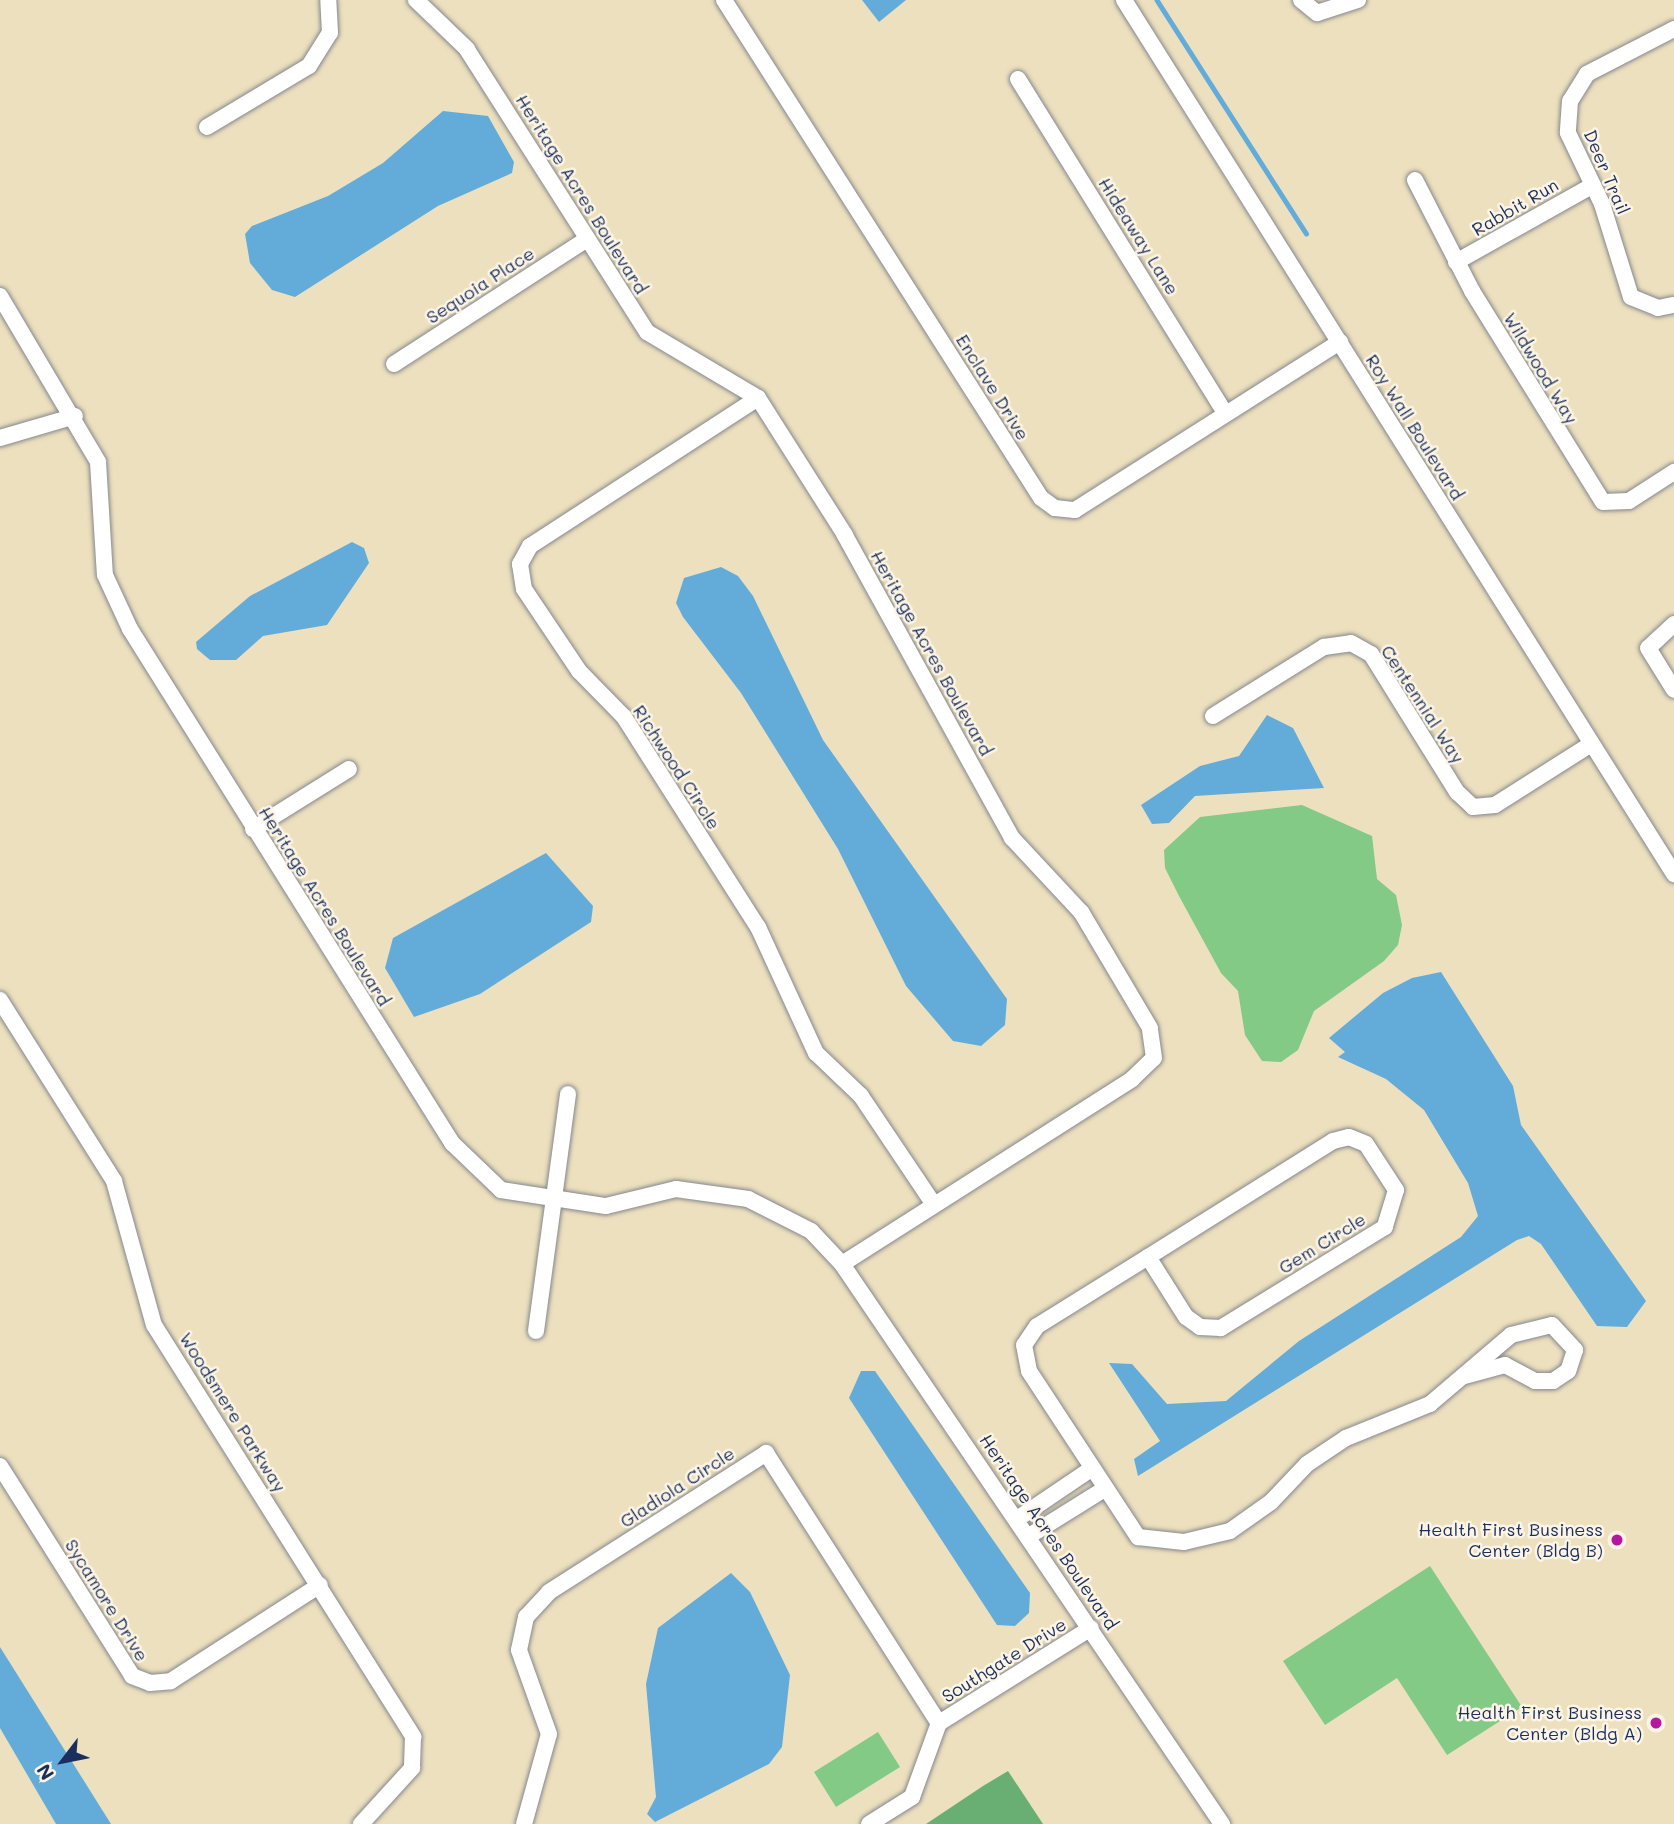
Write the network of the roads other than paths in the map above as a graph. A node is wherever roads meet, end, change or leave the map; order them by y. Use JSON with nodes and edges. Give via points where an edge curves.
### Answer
{"nodes":[{"id":1,"x":328,"y":0,"type":"edge"},
{"id":2,"x":416,"y":0,"type":"edge"},
{"id":3,"x":724,"y":0,"type":"edge"},
{"id":4,"x":1124,"y":0,"type":"edge"},
{"id":5,"x":1301,"y":0,"type":"edge"},
{"id":6,"x":1358,"y":0,"type":"edge"},
{"id":7,"x":1674,"y":29,"type":"edge"},
{"id":8,"x":1018,"y":79,"type":"dead end"},
{"id":9,"x":207,"y":127,"type":"dead end"},
{"id":10,"x":1415,"y":180,"type":"dead end"},
{"id":11,"x":1593,"y":185,"type":"junction"},
{"id":12,"x":587,"y":239,"type":"junction"},
{"id":13,"x":1456,"y":262,"type":"junction"},
{"id":14,"x":0,"y":296,"type":"edge"},
{"id":15,"x":1674,"y":305,"type":"edge"},
{"id":16,"x":1340,"y":342,"type":"junction"},
{"id":17,"x":394,"y":364,"type":"dead end"},
{"id":18,"x":758,"y":398,"type":"junction"},
{"id":19,"x":1226,"y":414,"type":"junction"},
{"id":20,"x":75,"y":416,"type":"junction"},
{"id":21,"x":0,"y":438,"type":"edge"},
{"id":22,"x":1674,"y":472,"type":"edge"},
{"id":23,"x":1674,"y":624,"type":"edge"},
{"id":24,"x":1671,"y":680,"type":"edge"},
{"id":25,"x":1213,"y":716,"type":"dead end"},
{"id":26,"x":1591,"y":744,"type":"junction"},
{"id":27,"x":349,"y":769,"type":"dead end"},
{"id":28,"x":253,"y":829,"type":"junction"},
{"id":29,"x":1674,"y":874,"type":"edge"},
{"id":30,"x":0,"y":1000,"type":"edge"},
{"id":31,"x":568,"y":1094,"type":"dead end"},
{"id":32,"x":558,"y":1199,"type":"junction"},
{"id":33,"x":933,"y":1203,"type":"junction"},
{"id":34,"x":1148,"y":1257,"type":"junction"},
{"id":35,"x":842,"y":1264,"type":"junction"},
{"id":36,"x":536,"y":1331,"type":"dead end"},
{"id":37,"x":1465,"y":1376,"type":"junction"},
{"id":38,"x":0,"y":1466,"type":"edge"},
{"id":39,"x":1091,"y":1469,"type":"junction"},
{"id":40,"x":1103,"y":1490,"type":"junction"},
{"id":41,"x":1017,"y":1519,"type":"junction"},
{"id":42,"x":1029,"y":1536,"type":"junction"},
{"id":43,"x":320,"y":1585,"type":"junction"},
{"id":44,"x":1091,"y":1628,"type":"junction"},
{"id":45,"x":939,"y":1723,"type":"junction"},
{"id":46,"x":360,"y":1824,"type":"edge"},
{"id":47,"x":524,"y":1824,"type":"edge"},
{"id":48,"x":869,"y":1824,"type":"edge"},
{"id":49,"x":1222,"y":1824,"type":"edge"}],
"edges":[{"from":1,"to":9,"type":"street","via":[[330,33],[309,66]]},
{"from":2,"to":12,"type":"street","name":"Heritage Acres Boulevard","via":[[467,49]]},
{"from":3,"to":19,"type":"street","name":"Enclave Drive","via":[[1041,498],[1055,508],[1074,510]]},
{"from":4,"to":16,"type":"street","name":"Roy Wall Boulevard"},
{"from":5,"to":6,"type":"street","via":[[1317,13]]},
{"from":7,"to":11,"type":"street","name":"Deer Trail","via":[[1587,74],[1570,101],[1568,133]]},
{"from":8,"to":19,"type":"street","name":"Hideaway Lane"},
{"from":10,"to":13,"type":"street","name":"Wildwood Way"},
{"from":11,"to":13,"type":"street","name":"Rabbit Run"},
{"from":11,"to":15,"type":"street","name":"Deer Trail","via":[[1631,297],[1658,308]]},
{"from":12,"to":17,"type":"street","name":"Sequoia Place"},
{"from":12,"to":18,"type":"street","name":"Heritage Acres Boulevard","via":[[647,332]]},
{"from":13,"to":22,"type":"street","name":"Wildwood Way","via":[[1603,502],[1629,501]]},
{"from":14,"to":20,"type":"street","name":"Heritage Acres Boulevard"},
{"from":16,"to":19,"type":"street","name":"Enclave Drive"},
{"from":16,"to":26,"type":"street","name":"Roy Wall Boulevard"},
{"from":18,"to":33,"type":"street","name":"Heritage Acres Boulevard","via":[[845,535],[1012,838],[1081,912],[1155,1040],[1154,1058],[1132,1079]]},
{"from":18,"to":33,"type":"street","name":"Richwood Circle","via":[[530,546],[520,564],[524,589],[579,671],[624,717],[743,903],[816,1052],[861,1096]]},
{"from":20,"to":21,"type":"street"},
{"from":20,"to":28,"type":"street","name":"Heritage Acres Boulevard","via":[[98,462],[105,575],[130,629]]},
{"from":23,"to":24,"type":"street","via":[[1648,649]]},
{"from":25,"to":26,"type":"street","name":"Centennial Way","via":[[1324,647],[1351,643],[1371,654],[1457,792],[1473,807],[1495,805]]},
{"from":26,"to":29,"type":"street","name":"Roy Wall Boulevard"},
{"from":27,"to":28,"type":"street"},
{"from":28,"to":32,"type":"street","name":"Heritage Acres Boulevard","via":[[452,1143],[501,1190]]},
{"from":30,"to":43,"type":"street","name":"Woodsmere Parkway","via":[[114,1181],[154,1325]]},
{"from":31,"to":32,"type":"street"},
{"from":32,"to":35,"type":"street","name":"Heritage Acres Boulevard","via":[[606,1206],[676,1189],[748,1199],[811,1231]]},
{"from":32,"to":36,"type":"street"},
{"from":33,"to":35,"type":"street","name":"Heritage Acres Boulevard"},
{"from":34,"to":34,"type":"street","name":"Gem Circle","via":[[1333,1141],[1349,1138],[1366,1144],[1396,1190],[1385,1227],[1221,1328],[1200,1327],[1186,1317]]},
{"from":34,"to":39,"type":"street","name":"Gem Circle","via":[[1037,1326],[1024,1345],[1029,1371]]},
{"from":35,"to":41,"type":"street","name":"Heritage Acres Boulevard"},
{"from":37,"to":37,"type":"street","via":[[1504,1340],[1539,1326],[1561,1329],[1574,1350],[1568,1371],[1553,1381],[1535,1381],[1505,1365]]},
{"from":37,"to":40,"type":"street","name":"Gem Circle","via":[[1412,1415],[1324,1452],[1251,1519],[1210,1540],[1139,1537]]},
{"from":38,"to":43,"type":"street","name":"Sycamore Drive","via":[[132,1676],[141,1680],[171,1681]]},
{"from":39,"to":40,"type":"street","name":"Gem Circle"},
{"from":39,"to":41,"type":"street"},
{"from":40,"to":42,"type":"street"},
{"from":41,"to":42,"type":"street","name":"Heritage Acres Boulevard"},
{"from":42,"to":44,"type":"street","name":"Heritage Acres Boulevard"},
{"from":43,"to":46,"type":"street","name":"Woodsmere Parkway","via":[[413,1737],[412,1768]]},
{"from":44,"to":45,"type":"street","name":"Southgate Drive"},
{"from":44,"to":49,"type":"street","name":"Heritage Acres Boulevard"},
{"from":45,"to":47,"type":"street","name":"Gladiola Circle","via":[[766,1453],[549,1592],[526,1617],[519,1650],[549,1734]]},
{"from":45,"to":48,"type":"street","name":"Southgate Drive","via":[[912,1797]]}]}
